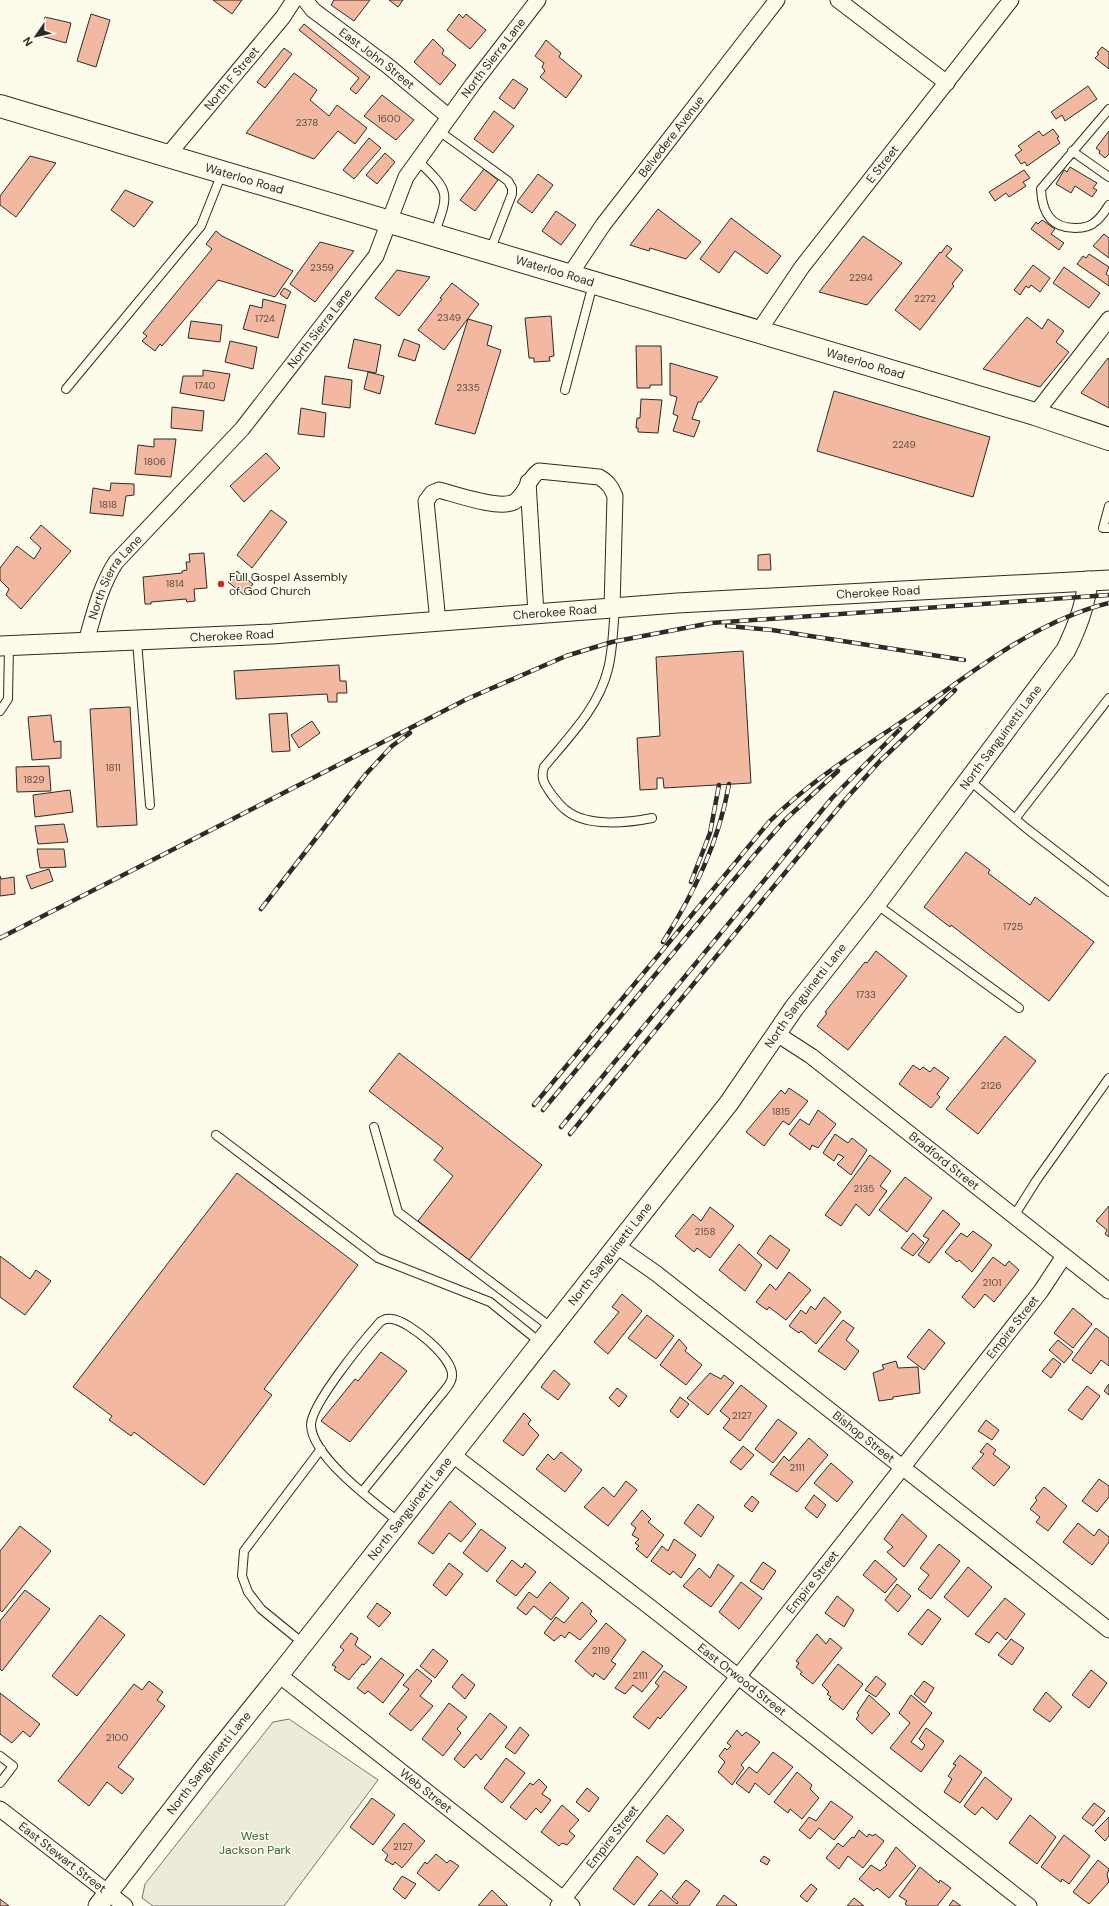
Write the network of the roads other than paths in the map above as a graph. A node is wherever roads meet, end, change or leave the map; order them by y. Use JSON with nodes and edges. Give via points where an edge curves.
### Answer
{"nodes":[{"id":1,"x":294,"y":0,"type":"edge"},
{"id":2,"x":305,"y":0,"type":"edge"},
{"id":3,"x":538,"y":0,"type":"edge"},
{"id":4,"x":777,"y":0,"type":"edge"},
{"id":5,"x":838,"y":0,"type":"edge"},
{"id":6,"x":1011,"y":0,"type":"edge"},
{"id":7,"x":947,"y":83,"type":"junction"},
{"id":8,"x":0,"y":106,"type":"edge"},
{"id":9,"x":1109,"y":109,"type":"edge"},
{"id":10,"x":450,"y":117,"type":"junction"},
{"id":11,"x":439,"y":131,"type":"junction"},
{"id":12,"x":1072,"y":151,"type":"junction"},
{"id":13,"x":167,"y":156,"type":"junction"},
{"id":14,"x":418,"y":161,"type":"junction"},
{"id":15,"x":223,"y":172,"type":"junction"},
{"id":16,"x":1109,"y":177,"type":"edge"},
{"id":17,"x":1109,"y":205,"type":"edge"},
{"id":18,"x":388,"y":222,"type":"junction"},
{"id":19,"x":434,"y":236,"type":"junction"},
{"id":20,"x":490,"y":252,"type":"junction"},
{"id":21,"x":569,"y":276,"type":"junction"},
{"id":22,"x":593,"y":283,"type":"junction"},
{"id":23,"x":1109,"y":320,"type":"edge"},
{"id":24,"x":758,"y":332,"type":"junction"},
{"id":25,"x":66,"y":390,"type":"dead end"},
{"id":26,"x":565,"y":390,"type":"dead end"},
{"id":27,"x":1035,"y":414,"type":"junction"},
{"id":28,"x":1109,"y":439,"type":"edge"},
{"id":29,"x":528,"y":482,"type":"junction"},
{"id":30,"x":1109,"y":506,"type":"edge"},
{"id":31,"x":1109,"y":528,"type":"edge"},
{"id":32,"x":1109,"y":580,"type":"edge"},
{"id":33,"x":1088,"y":581,"type":"junction"},
{"id":34,"x":614,"y":608,"type":"junction"},
{"id":35,"x":536,"y":614,"type":"junction"},
{"id":36,"x":438,"y":622,"type":"junction"},
{"id":37,"x":137,"y":641,"type":"junction"},
{"id":38,"x":86,"y":642,"type":"junction"},
{"id":39,"x":4,"y":646,"type":"edge"},
{"id":40,"x":1109,"y":698,"type":"edge"},
{"id":41,"x":0,"y":711,"type":"edge"},
{"id":42,"x":968,"y":779,"type":"junction"},
{"id":43,"x":150,"y":805,"type":"dead end"},
{"id":44,"x":652,"y":818,"type":"dead end"},
{"id":45,"x":1015,"y":819,"type":"junction"},
{"id":46,"x":1109,"y":892,"type":"edge"},
{"id":47,"x":876,"y":904,"type":"junction"},
{"id":48,"x":1019,"y":1008,"type":"dead end"},
{"id":49,"x":777,"y":1034,"type":"junction"},
{"id":50,"x":1109,"y":1078,"type":"edge"},
{"id":51,"x":374,"y":1127,"type":"dead end"},
{"id":52,"x":216,"y":1135,"type":"dead end"},
{"id":53,"x":1014,"y":1216,"type":"junction"},
{"id":54,"x":617,"y":1246,"type":"junction"},
{"id":55,"x":1064,"y":1256,"type":"junction"},
{"id":56,"x":1109,"y":1291,"type":"edge"},
{"id":57,"x":547,"y":1336,"type":"junction"},
{"id":58,"x":321,"y":1449,"type":"junction"},
{"id":59,"x":453,"y":1455,"type":"junction"},
{"id":60,"x":903,"y":1468,"type":"junction"},
{"id":61,"x":362,"y":1492,"type":"junction"},
{"id":62,"x":400,"y":1522,"type":"junction"},
{"id":63,"x":1109,"y":1630,"type":"edge"},
{"id":64,"x":304,"y":1644,"type":"junction"},
{"id":65,"x":280,"y":1675,"type":"junction"},
{"id":66,"x":738,"y":1677,"type":"junction"},
{"id":67,"x":0,"y":1756,"type":"edge"},
{"id":68,"x":0,"y":1783,"type":"edge"},
{"id":69,"x":0,"y":1808,"type":"edge"},
{"id":70,"x":103,"y":1900,"type":"edge"},
{"id":71,"x":564,"y":1904,"type":"edge"},
{"id":72,"x":124,"y":1906,"type":"edge"},
{"id":73,"x":1029,"y":1906,"type":"edge"}],
"edges":[{"from":1,"to":13,"type":"street","name":"North F Street","via":[[283,17]]},
{"from":2,"to":10,"type":"street","name":"East John Street","via":[[313,10],[388,66]]},
{"from":3,"to":10,"type":"street","name":"North Sierra Lane"},
{"from":4,"to":21,"type":"street","name":"Belvedere Avenue","via":[[603,225]]},
{"from":5,"to":7,"type":"street"},
{"from":6,"to":7,"type":"street","name":"E Street"},
{"from":7,"to":24,"type":"street","name":"E Street","via":[[802,267]]},
{"from":8,"to":13,"type":"main road","name":"Waterloo Road"},
{"from":9,"to":12,"type":"lane"},
{"from":10,"to":11,"type":"street","name":"North Sierra Lane"},
{"from":11,"to":14,"type":"street","name":"North Sierra Lane"},
{"from":11,"to":20,"type":"lane","via":[[508,181],[512,188]]},
{"from":12,"to":16,"type":"lane"},
{"from":12,"to":17,"type":"lane","via":[[1041,189],[1049,219],[1063,228],[1083,228],[1095,223]]},
{"from":13,"to":15,"type":"main road","name":"Waterloo Road"},
{"from":14,"to":18,"type":"street","name":"North Sierra Lane","via":[[400,188]]},
{"from":14,"to":19,"type":"lane","via":[[436,178],[444,191],[445,203]]},
{"from":15,"to":18,"type":"main road","name":"Waterloo Road"},
{"from":15,"to":25,"type":"lane","via":[[201,226]]},
{"from":18,"to":19,"type":"main road","name":"Waterloo Road"},
{"from":18,"to":38,"type":"street","name":"North Sierra Lane","via":[[376,256],[242,429],[116,562],[100,592]]},
{"from":19,"to":20,"type":"main road","name":"Waterloo Road"},
{"from":20,"to":21,"type":"main road","name":"Waterloo Road"},
{"from":21,"to":22,"type":"main road","name":"Waterloo Road"},
{"from":22,"to":24,"type":"main road","name":"Waterloo Road"},
{"from":22,"to":26,"type":"lane"},
{"from":23,"to":27,"type":"street"},
{"from":24,"to":27,"type":"main road","name":"Waterloo Road"},
{"from":27,"to":28,"type":"main road","name":"Waterloo Road"},
{"from":29,"to":34,"type":"street","via":[[539,470],[599,477],[607,481],[614,496]]},
{"from":29,"to":35,"type":"street"},
{"from":29,"to":36,"type":"street","via":[[521,495],[514,502],[506,504],[489,503],[439,490],[432,493],[426,501]]},
{"from":30,"to":31,"type":"lane","via":[[1103,528]]},
{"from":32,"to":33,"type":"street","name":"Cherokee Road"},
{"from":33,"to":34,"type":"street","name":"Cherokee Road"},
{"from":33,"to":42,"type":"street","name":"North Sanguinetti Lane","via":[[1080,622],[1066,650]]},
{"from":34,"to":35,"type":"street","name":"Cherokee Road"},
{"from":34,"to":44,"type":"lane","via":[[608,670],[600,691],[585,716],[544,767],[542,775],[544,784],[553,796],[566,811],[576,817],[610,823],[629,823]]},
{"from":35,"to":36,"type":"street","name":"Cherokee Road"},
{"from":36,"to":37,"type":"street","name":"Cherokee Road"},
{"from":37,"to":38,"type":"street","name":"Cherokee Road"},
{"from":37,"to":43,"type":"lane"},
{"from":38,"to":39,"type":"street","name":"Cherokee Road"},
{"from":39,"to":41,"type":"lane","via":[[8,699]]},
{"from":40,"to":45,"type":"lane"},
{"from":42,"to":45,"type":"lane"},
{"from":42,"to":47,"type":"street","name":"North Sanguinetti Lane"},
{"from":45,"to":46,"type":"lane"},
{"from":47,"to":48,"type":"lane"},
{"from":47,"to":49,"type":"street","name":"North Sanguinetti Lane","via":[[794,1008]]},
{"from":49,"to":53,"type":"street","name":"Bradford Street","via":[[811,1056]]},
{"from":49,"to":54,"type":"street","name":"North Sanguinetti Lane","via":[[729,1103]]},
{"from":50,"to":53,"type":"lane"},
{"from":51,"to":57,"type":"lane","via":[[398,1212]]},
{"from":52,"to":57,"type":"lane","via":[[378,1258],[490,1302]]},
{"from":53,"to":55,"type":"street","name":"Bradford Street"},
{"from":54,"to":57,"type":"street","name":"North Sanguinetti Lane"},
{"from":54,"to":60,"type":"street","name":"Bishop Street","via":[[657,1274]]},
{"from":55,"to":56,"type":"street","name":"Bradford Street"},
{"from":55,"to":60,"type":"street","name":"Empire Street","via":[[1042,1291]]},
{"from":57,"to":59,"type":"street","name":"North Sanguinetti Lane"},
{"from":58,"to":61,"type":"lane","via":[[326,1458]]},
{"from":58,"to":61,"type":"lane","via":[[315,1440],[311,1424],[317,1407],[326,1391],[380,1322],[385,1319],[397,1320],[436,1347],[447,1361],[452,1375],[450,1383]]},
{"from":58,"to":64,"type":"lane","via":[[244,1551],[242,1576],[248,1592],[262,1609]]},
{"from":59,"to":62,"type":"street","name":"North Sanguinetti Lane"},
{"from":59,"to":66,"type":"street","name":"East Orwood Street"},
{"from":60,"to":63,"type":"street","name":"Bishop Street"},
{"from":60,"to":66,"type":"street","name":"Empire Street"},
{"from":61,"to":62,"type":"lane"},
{"from":62,"to":64,"type":"street","name":"North Sanguinetti Lane"},
{"from":64,"to":65,"type":"street","name":"North Sanguinetti Lane"},
{"from":65,"to":70,"type":"street","name":"North Sanguinetti Lane","via":[[204,1767]]},
{"from":65,"to":71,"type":"street","name":"Web Street"},
{"from":66,"to":71,"type":"street","name":"Empire Street"},
{"from":66,"to":73,"type":"street","name":"East Orwood Street"},
{"from":67,"to":68,"type":"lane","via":[[13,1766]]},
{"from":69,"to":70,"type":"street","name":"East Stewart Street"},
{"from":70,"to":72,"type":"street","name":"East Stewart Street"}]}
